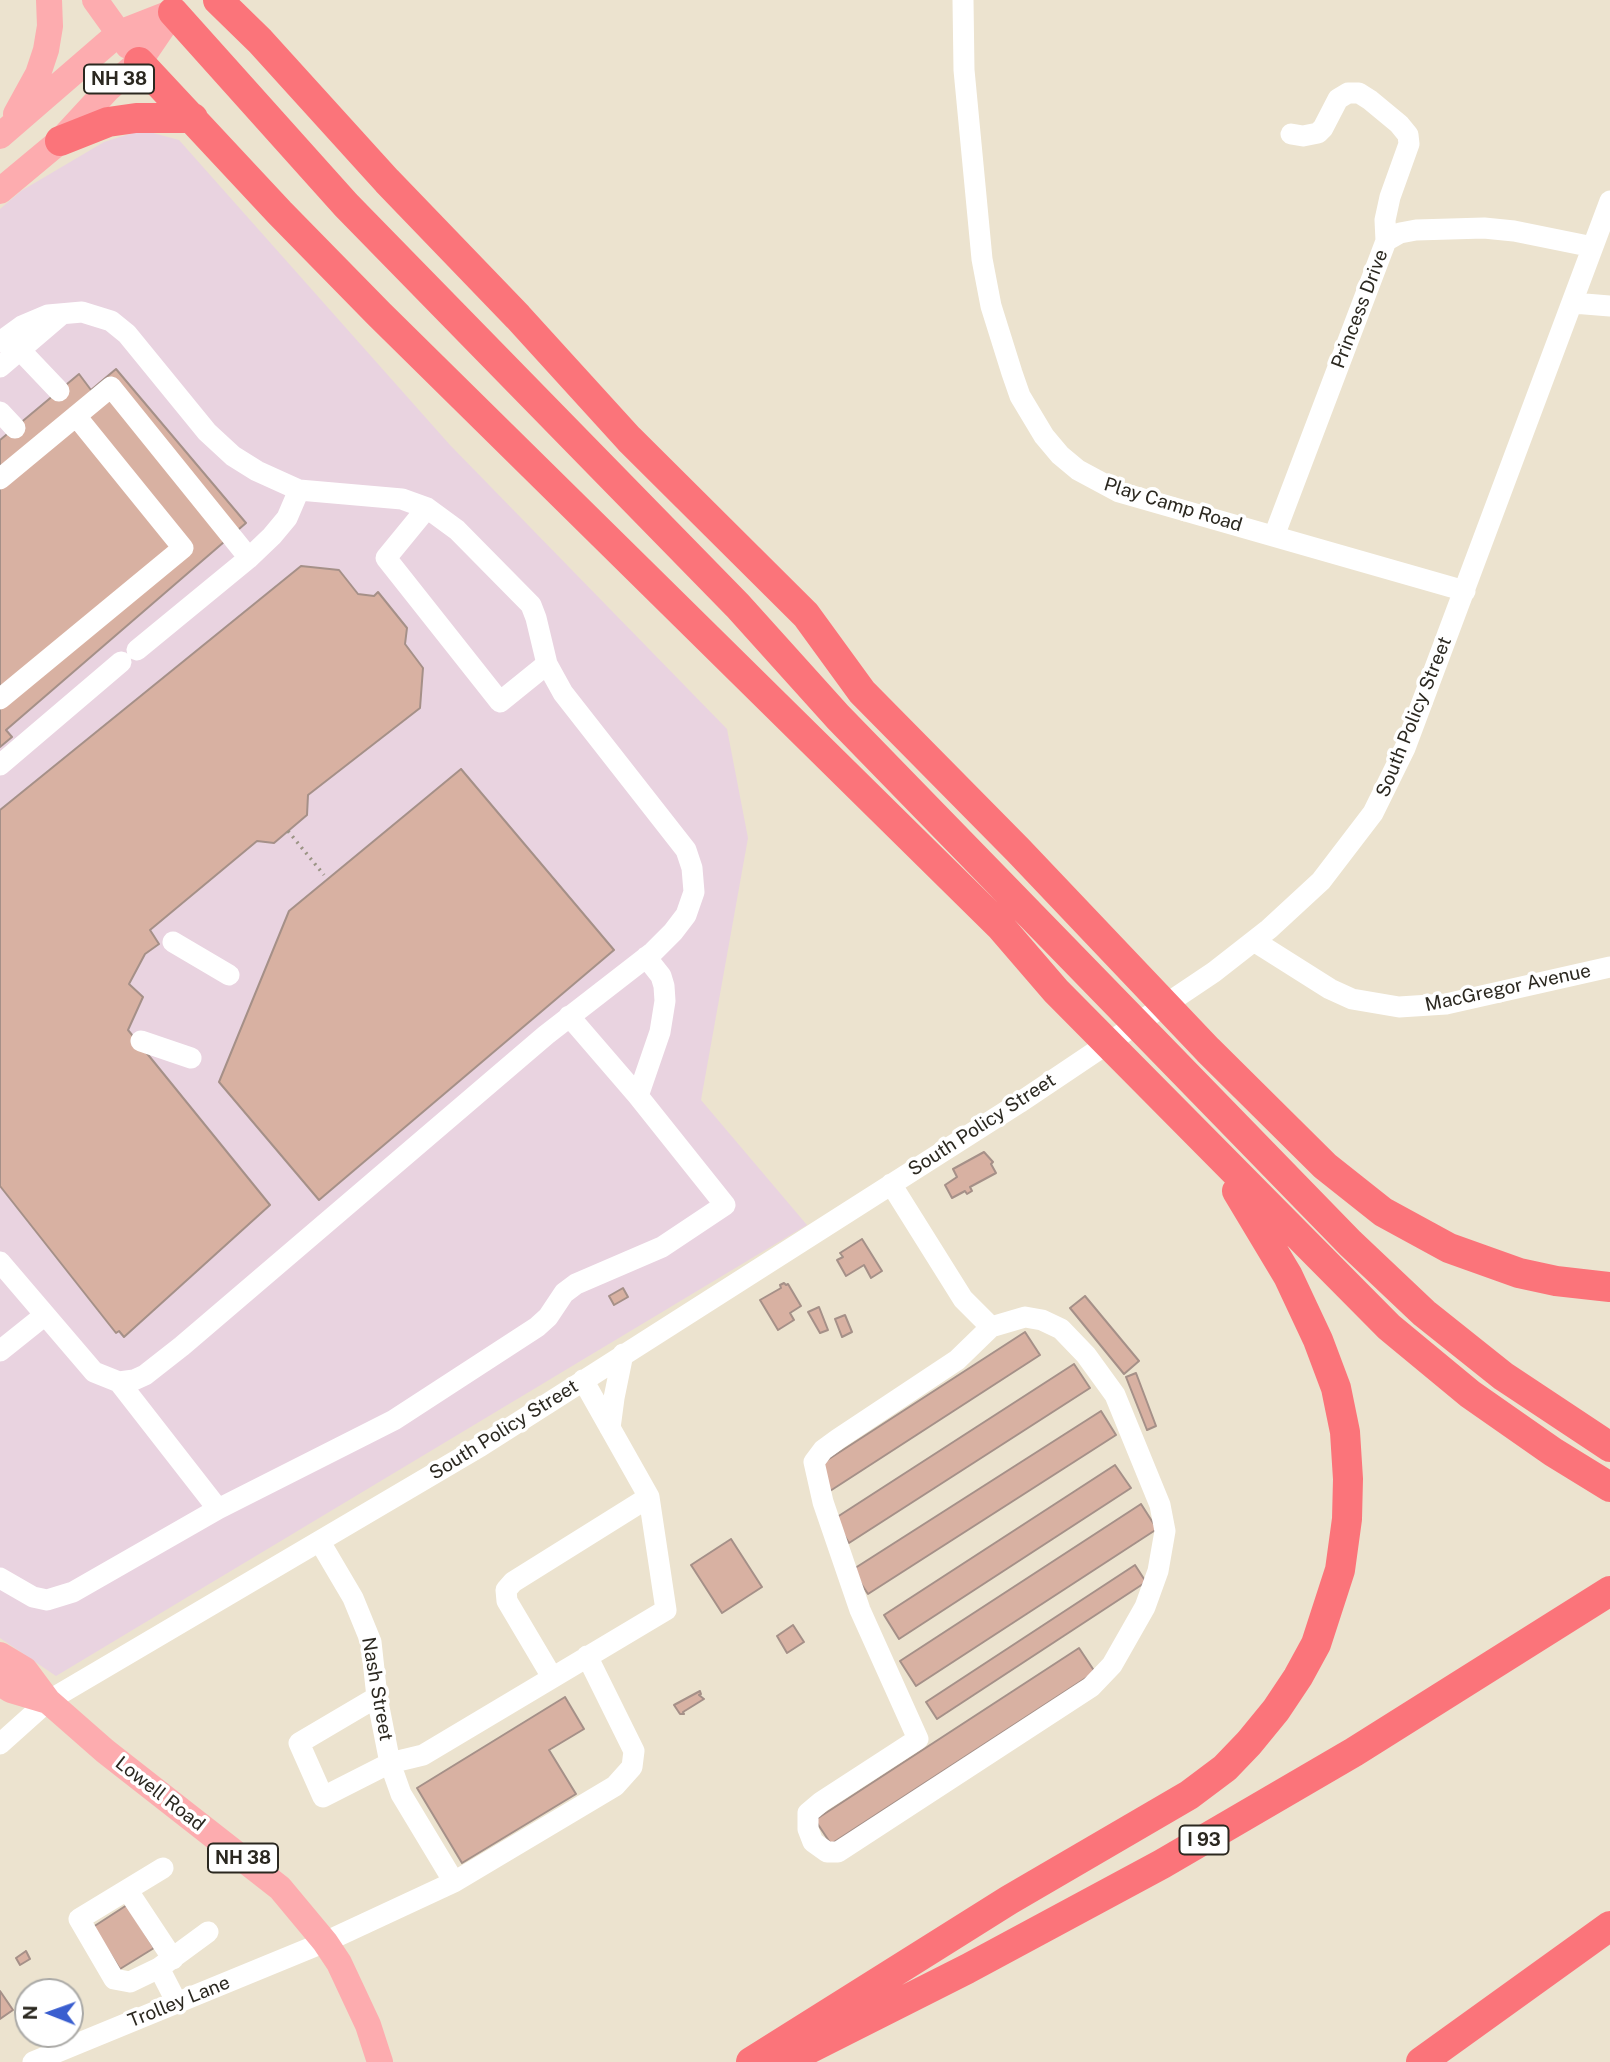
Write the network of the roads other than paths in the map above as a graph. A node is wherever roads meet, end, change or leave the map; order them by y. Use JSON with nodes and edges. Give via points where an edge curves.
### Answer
{"nodes":[{"id":1,"x":49,"y":0,"type":"edge"},
{"id":2,"x":95,"y":0,"type":"edge"},
{"id":3,"x":218,"y":0,"type":"edge"},
{"id":4,"x":963,"y":0,"type":"edge"},
{"id":5,"x":169,"y":6,"type":"edge"},
{"id":6,"x":119,"y":33,"type":"junction"},
{"id":7,"x":139,"y":62,"type":"junction"},
{"id":8,"x":193,"y":118,"type":"junction"},
{"id":9,"x":3,"y":133,"type":"edge"},
{"id":10,"x":1291,"y":134,"type":"dead end"},
{"id":11,"x":60,"y":141,"type":"junction"},
{"id":12,"x":0,"y":191,"type":"edge"},
{"id":13,"x":1610,"y":201,"type":"edge"},
{"id":14,"x":1386,"y":241,"type":"junction"},
{"id":15,"x":1593,"y":247,"type":"junction"},
{"id":16,"x":1573,"y":303,"type":"junction"},
{"id":17,"x":1610,"y":306,"type":"edge"},
{"id":18,"x":10,"y":346,"type":"edge"},
{"id":19,"x":0,"y":367,"type":"edge"},
{"id":20,"x":58,"y":391,"type":"dead end"},
{"id":21,"x":0,"y":412,"type":"edge"},
{"id":22,"x":76,"y":416,"type":"junction"},
{"id":23,"x":15,"y":428,"type":"dead end"},
{"id":24,"x":0,"y":480,"type":"edge"},
{"id":25,"x":299,"y":490,"type":"junction"},
{"id":26,"x":427,"y":508,"type":"junction"},
{"id":27,"x":1274,"y":536,"type":"junction"},
{"id":28,"x":249,"y":558,"type":"junction"},
{"id":29,"x":1465,"y":591,"type":"junction"},
{"id":30,"x":738,"y":606,"type":"junction"},
{"id":31,"x":547,"y":664,"type":"junction"},
{"id":32,"x":862,"y":692,"type":"junction"},
{"id":33,"x":0,"y":699,"type":"edge"},
{"id":34,"x":0,"y":765,"type":"edge"},
{"id":35,"x":1254,"y":941,"type":"junction"},
{"id":36,"x":173,"y":942,"type":"dead end"},
{"id":37,"x":646,"y":957,"type":"junction"},
{"id":38,"x":1609,"y":964,"type":"edge"},
{"id":39,"x":229,"y":975,"type":"dead end"},
{"id":40,"x":569,"y":1016,"type":"junction"},
{"id":41,"x":141,"y":1041,"type":"dead end"},
{"id":42,"x":191,"y":1058,"type":"dead end"},
{"id":43,"x":638,"y":1096,"type":"junction"},
{"id":44,"x":1214,"y":1152,"type":"junction"},
{"id":45,"x":891,"y":1184,"type":"junction"},
{"id":46,"x":0,"y":1262,"type":"edge"},
{"id":47,"x":1610,"y":1287,"type":"edge"},
{"id":48,"x":45,"y":1315,"type":"junction"},
{"id":49,"x":991,"y":1327,"type":"junction"},
{"id":50,"x":0,"y":1351,"type":"edge"},
{"id":51,"x":623,"y":1354,"type":"junction"},
{"id":52,"x":583,"y":1380,"type":"junction"},
{"id":53,"x":119,"y":1381,"type":"junction"},
{"id":54,"x":610,"y":1428,"type":"junction"},
{"id":55,"x":1610,"y":1447,"type":"edge"},
{"id":56,"x":1610,"y":1487,"type":"edge"},
{"id":57,"x":649,"y":1497,"type":"junction"},
{"id":58,"x":218,"y":1509,"type":"junction"},
{"id":59,"x":320,"y":1542,"type":"junction"},
{"id":60,"x":0,"y":1578,"type":"edge"},
{"id":61,"x":1610,"y":1591,"type":"edge"},
{"id":62,"x":0,"y":1654,"type":"edge"},
{"id":63,"x":587,"y":1656,"type":"junction"},
{"id":64,"x":552,"y":1677,"type":"junction"},
{"id":65,"x":0,"y":1683,"type":"edge"},
{"id":66,"x":377,"y":1697,"type":"junction"},
{"id":67,"x":48,"y":1701,"type":"junction"},
{"id":68,"x":0,"y":1744,"type":"edge"},
{"id":69,"x":390,"y":1763,"type":"junction"},
{"id":70,"x":163,"y":1868,"type":"dead end"},
{"id":71,"x":454,"y":1882,"type":"junction"},
{"id":72,"x":128,"y":1891,"type":"junction"},
{"id":73,"x":1610,"y":1926,"type":"edge"},
{"id":74,"x":208,"y":1932,"type":"dead end"},
{"id":75,"x":325,"y":1942,"type":"junction"},
{"id":76,"x":166,"y":1964,"type":"junction"},
{"id":77,"x":177,"y":2003,"type":"junction"},
{"id":78,"x":33,"y":2062,"type":"edge"},
{"id":79,"x":380,"y":2062,"type":"edge"},
{"id":80,"x":751,"y":2062,"type":"edge"},
{"id":81,"x":782,"y":2062,"type":"edge"},
{"id":82,"x":1421,"y":2062,"type":"edge"}],
"edges":[{"from":1,"to":9,"type":"main road","via":[[46,50],[26,97]]},
{"from":2,"to":6,"type":"main road"},
{"from":3,"to":32,"type":"highway","via":[[629,439],[806,614]]},
{"from":4,"to":27,"type":"street","name":"Play Camp Road","via":[[964,70],[982,259],[1008,362],[1031,417],[1060,454],[1098,482]]},
{"from":5,"to":6,"type":"main road"},
{"from":5,"to":7,"type":"main road","number":"NH 38"},
{"from":5,"to":30,"type":"highway","via":[[346,205]]},
{"from":6,"to":7,"type":"main road"},
{"from":6,"to":9,"type":"main road","number":"NH 38"},
{"from":7,"to":8,"type":"highway"},
{"from":7,"to":11,"type":"main road","number":"NH 38"},
{"from":8,"to":11,"type":"highway","via":[[107,122]]},
{"from":8,"to":44,"type":"highway","via":[[352,286],[1000,926],[1056,991]]},
{"from":10,"to":14,"type":"street","via":[[1318,133],[1338,99],[1348,93],[1359,93],[1399,124],[1409,144],[1390,197]]},
{"from":11,"to":12,"type":"main road","number":"NH 38"},
{"from":13,"to":15,"type":"street","name":"South Policy Street"},
{"from":14,"to":15,"type":"street","name":"Princess Drive","via":[[1416,230],[1484,228]]},
{"from":14,"to":27,"type":"street","name":"Princess Drive"},
{"from":15,"to":16,"type":"street","name":"South Policy Street"},
{"from":16,"to":17,"type":"street"},
{"from":16,"to":29,"type":"street","name":"South Policy Street"},
{"from":18,"to":19,"type":"street"},
{"from":18,"to":20,"type":"street"},
{"from":18,"to":25,"type":"street","via":[[64,313],[96,314],[111,321],[224,448],[257,471]]},
{"from":21,"to":23,"type":"street"},
{"from":22,"to":24,"type":"street"},
{"from":22,"to":28,"type":"street","via":[[111,387]]},
{"from":22,"to":33,"type":"street","via":[[183,548]]},
{"from":25,"to":26,"type":"street","via":[[402,499]]},
{"from":25,"to":28,"type":"street","via":[[287,518]]},
{"from":26,"to":31,"type":"street","via":[[457,530],[531,605]]},
{"from":26,"to":31,"type":"street","via":[[386,558],[500,702]]},
{"from":27,"to":29,"type":"street","name":"Play Camp Road"},
{"from":28,"to":34,"type":"street"},
{"from":29,"to":35,"type":"street","name":"South Policy Street","via":[[1405,748],[1373,813],[1321,881]]},
{"from":30,"to":32,"type":"highway"},
{"from":30,"to":55,"type":"highway","via":[[838,718],[1350,1243],[1424,1313],[1503,1376]]},
{"from":31,"to":37,"type":"street","via":[[563,693],[686,850],[694,892],[674,932]]},
{"from":32,"to":47,"type":"highway","via":[[1334,1174],[1383,1212],[1449,1248],[1519,1273]]},
{"from":35,"to":38,"type":"street","name":"MacGregor Avenue","via":[[1330,989],[1364,1002],[1399,1007],[1446,1004]]},
{"from":35,"to":45,"type":"street","name":"South Policy Street","via":[[1168,1003]]},
{"from":36,"to":39,"type":"street"},
{"from":37,"to":40,"type":"street"},
{"from":37,"to":43,"type":"street","via":[[661,976],[665,1001]]},
{"from":40,"to":43,"type":"street"},
{"from":40,"to":53,"type":"street","via":[[183,1346],[145,1375]]},
{"from":41,"to":42,"type":"street"},
{"from":43,"to":58,"type":"street","via":[[725,1205],[662,1247],[576,1284],[537,1328],[394,1420]]},
{"from":44,"to":56,"type":"highway","via":[[1389,1327],[1470,1394]]},
{"from":44,"to":80,"type":"highway","via":[[1287,1276],[1336,1388],[1345,1432],[1347,1519],[1340,1570],[1316,1644],[1276,1710],[1225,1768],[1189,1795],[1009,1900]]},
{"from":45,"to":49,"type":"street","via":[[963,1299]]},
{"from":45,"to":51,"type":"street","name":"South Policy Street"},
{"from":46,"to":48,"type":"street"},
{"from":48,"to":50,"type":"street"},
{"from":48,"to":53,"type":"street","via":[[94,1372]]},
{"from":49,"to":49,"type":"street","via":[[1025,1317],[1061,1329],[1115,1395],[1160,1505],[1165,1531],[1158,1571],[1145,1607],[1112,1665],[1091,1687],[838,1852],[827,1852],[813,1842],[808,1813],[918,1739],[860,1610],[814,1462],[838,1438],[957,1360]]},
{"from":51,"to":52,"type":"street","name":"South Policy Street"},
{"from":51,"to":54,"type":"street"},
{"from":52,"to":54,"type":"street"},
{"from":52,"to":59,"type":"street","name":"South Policy Street"},
{"from":53,"to":58,"type":"street"},
{"from":54,"to":57,"type":"street"},
{"from":57,"to":63,"type":"street","via":[[666,1610]]},
{"from":57,"to":64,"type":"street","via":[[506,1590],[507,1601]]},
{"from":58,"to":60,"type":"street","via":[[59,1598],[33,1597]]},
{"from":59,"to":66,"type":"street","name":"Nash Street","via":[[363,1619],[373,1654]]},
{"from":59,"to":67,"type":"street","name":"South Policy Street"},
{"from":61,"to":81,"type":"highway","number":"I 93","via":[[1406,1721],[1173,1858]]},
{"from":62,"to":67,"type":"main road","number":"NH 38","via":[[25,1670]]},
{"from":63,"to":64,"type":"street"},
{"from":63,"to":71,"type":"street","name":"Trolley Lane","via":[[634,1751],[632,1767],[615,1786]]},
{"from":64,"to":69,"type":"street","via":[[423,1755]]},
{"from":65,"to":67,"type":"main road","number":"NH 38"},
{"from":66,"to":69,"type":"street","name":"Nash Street"},
{"from":66,"to":69,"type":"street","via":[[299,1743],[323,1797]]},
{"from":67,"to":68,"type":"street","name":"South Policy Street"},
{"from":67,"to":75,"type":"main road","name":"Lowell Road","number":"NH 38","via":[[280,1888]]},
{"from":69,"to":71,"type":"street","name":"Nash Street","via":[[401,1794]]},
{"from":70,"to":72,"type":"street"},
{"from":71,"to":75,"type":"street","name":"Trolley Lane"},
{"from":72,"to":76,"type":"street"},
{"from":72,"to":76,"type":"street","via":[[79,1920],[114,1979],[130,1982]]},
{"from":73,"to":82,"type":"highway"},
{"from":74,"to":76,"type":"street"},
{"from":75,"to":77,"type":"street","name":"Trolley Lane"},
{"from":75,"to":79,"type":"main road","name":"Lowell Road","number":"NH 38","via":[[352,1988]]},
{"from":76,"to":77,"type":"street"},
{"from":77,"to":78,"type":"street","name":"Trolley Lane"}]}
